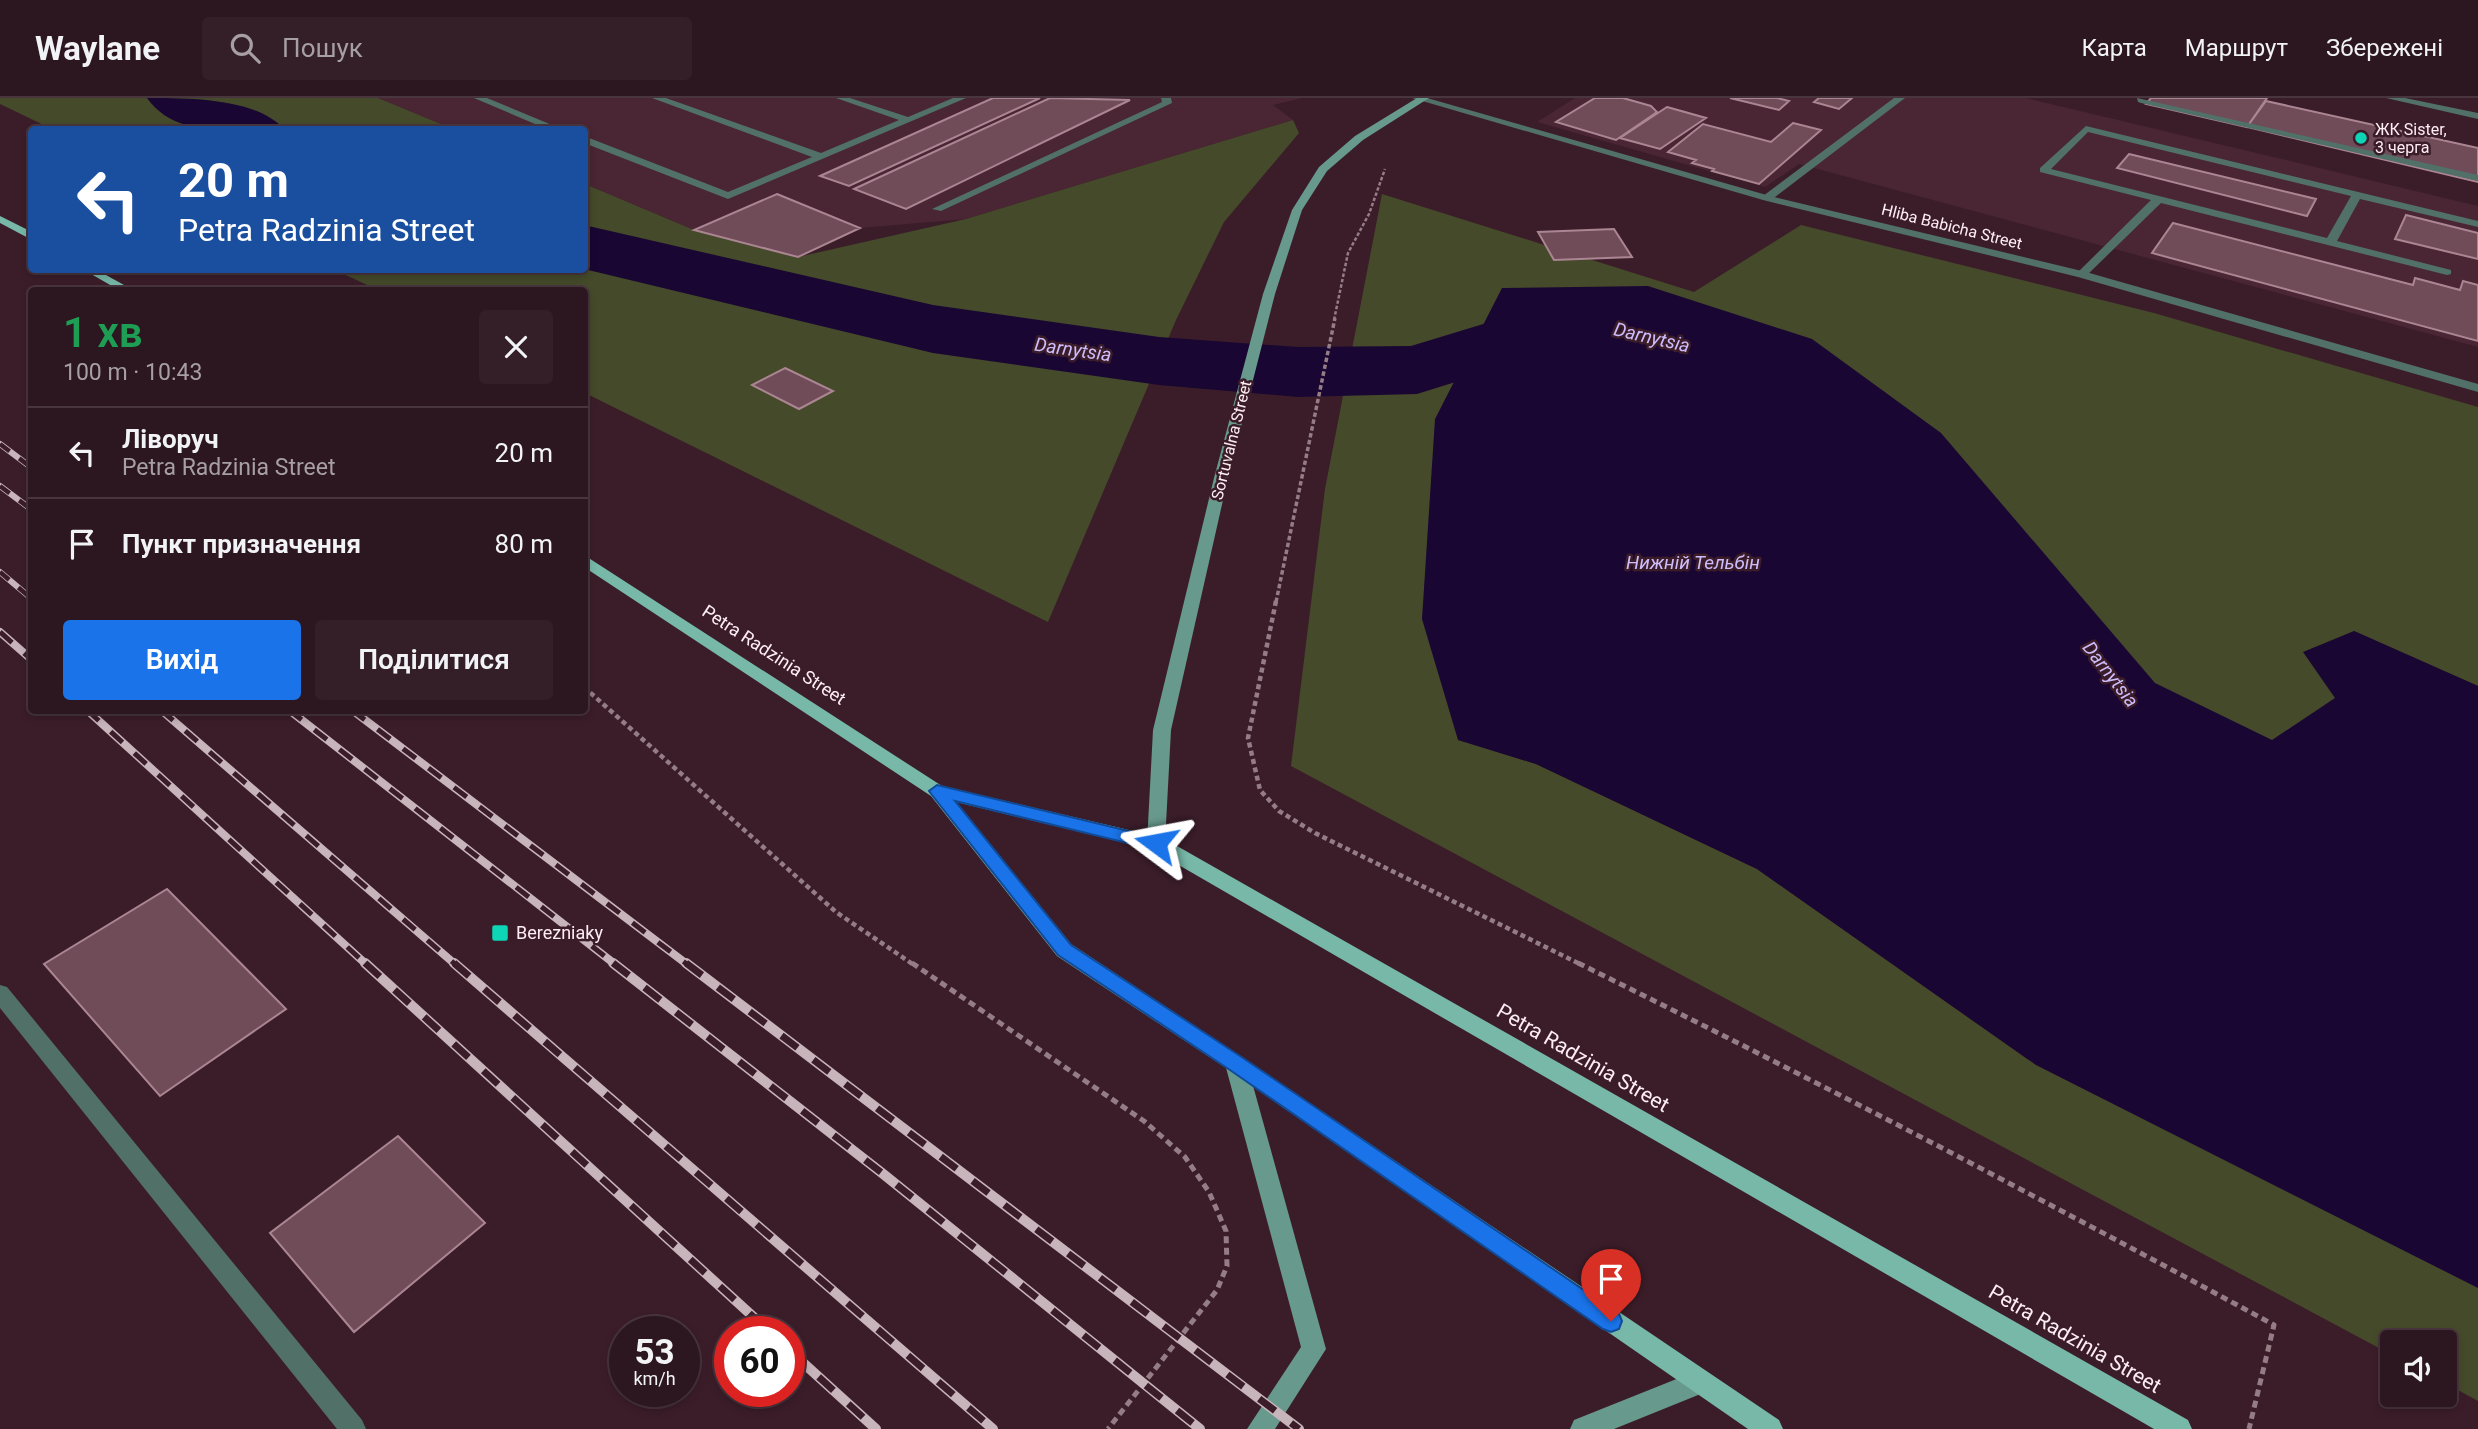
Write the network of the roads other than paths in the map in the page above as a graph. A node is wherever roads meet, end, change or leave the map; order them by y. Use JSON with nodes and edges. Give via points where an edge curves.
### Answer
{"nodes":[{"id":1,"x":479,"y":98,"type":"edge"},
{"id":2,"x":657,"y":98,"type":"edge"},
{"id":3,"x":841,"y":98,"type":"edge"},
{"id":4,"x":961,"y":98,"type":"edge"},
{"id":5,"x":1166,"y":98,"type":"edge"},
{"id":6,"x":1421,"y":98,"type":"edge"},
{"id":7,"x":1900,"y":98,"type":"edge"},
{"id":8,"x":2142,"y":98,"type":"edge"},
{"id":9,"x":2391,"y":98,"type":"edge"},
{"id":10,"x":2478,"y":116,"type":"edge"},
{"id":11,"x":908,"y":120,"type":"junction"},
{"id":12,"x":549,"y":126,"type":"edge"},
{"id":13,"x":588,"y":141,"type":"edge"},
{"id":14,"x":821,"y":157,"type":"junction"},
{"id":15,"x":2478,"y":178,"type":"edge"},
{"id":16,"x":2357,"y":195,"type":"junction"},
{"id":17,"x":1767,"y":198,"type":"junction"},
{"id":18,"x":2159,"y":199,"type":"junction"},
{"id":19,"x":937,"y":209,"type":"dead end"},
{"id":20,"x":0,"y":219,"type":"edge"},
{"id":21,"x":2478,"y":224,"type":"edge"},
{"id":22,"x":28,"y":235,"type":"edge"},
{"id":23,"x":2331,"y":242,"type":"junction"},
{"id":24,"x":2447,"y":272,"type":"dead end"},
{"id":25,"x":95,"y":273,"type":"edge"},
{"id":26,"x":2082,"y":274,"type":"junction"},
{"id":27,"x":121,"y":287,"type":"edge"},
{"id":28,"x":2478,"y":388,"type":"edge"},
{"id":29,"x":588,"y":563,"type":"edge"},
{"id":30,"x":937,"y":791,"type":"junction"},
{"id":31,"x":1156,"y":843,"type":"junction"},
{"id":32,"x":0,"y":993,"type":"edge"},
{"id":33,"x":1236,"y":1064,"type":"junction"},
{"id":34,"x":1699,"y":1382,"type":"junction"},
{"id":35,"x":354,"y":1429,"type":"edge"},
{"id":36,"x":1260,"y":1429,"type":"edge"},
{"id":37,"x":1583,"y":1429,"type":"edge"},
{"id":38,"x":1770,"y":1429,"type":"edge"},
{"id":39,"x":2179,"y":1429,"type":"edge"}],
"edges":[{"from":1,"to":12,"type":"street"},
{"from":2,"to":14,"type":"street"},
{"from":3,"to":11,"type":"street"},
{"from":4,"to":11,"type":"street"},
{"from":5,"to":19,"type":"street","via":[[1167,103]]},
{"from":6,"to":17,"type":"street","name":"Hliba Babicha Street"},
{"from":6,"to":31,"type":"street","name":"Sortuvalna Street","via":[[1359,138],[1323,169],[1297,210],[1269,294],[1221,478],[1162,730]]},
{"from":7,"to":17,"type":"street"},
{"from":8,"to":15,"type":"street"},
{"from":9,"to":10,"type":"street"},
{"from":11,"to":14,"type":"street"},
{"from":13,"to":14,"type":"street","via":[[728,196]]},
{"from":16,"to":18,"type":"street","via":[[2086,129],[2044,170]]},
{"from":16,"to":21,"type":"street"},
{"from":16,"to":23,"type":"street"},
{"from":17,"to":26,"type":"street","name":"Hliba Babicha Street"},
{"from":18,"to":23,"type":"street"},
{"from":18,"to":26,"type":"street"},
{"from":20,"to":22,"type":"main road"},
{"from":23,"to":24,"type":"street"},
{"from":25,"to":27,"type":"main road"},
{"from":26,"to":28,"type":"street","name":"Hliba Babicha Street"},
{"from":29,"to":30,"type":"main road","name":"Petra Radzinia Street"},
{"from":30,"to":31,"type":"main road","name":"Petra Radzinia Street"},
{"from":30,"to":33,"type":"main road","name":"Petra Radzinia Street","via":[[1064,950]]},
{"from":31,"to":39,"type":"main road","name":"Petra Radzinia Street"},
{"from":32,"to":35,"type":"street"},
{"from":33,"to":34,"type":"main road","name":"Petra Radzinia Street"},
{"from":33,"to":36,"type":"street","via":[[1314,1349]]},
{"from":34,"to":37,"type":"street"},
{"from":34,"to":38,"type":"main road","name":"Petra Radzinia Street"}]}
